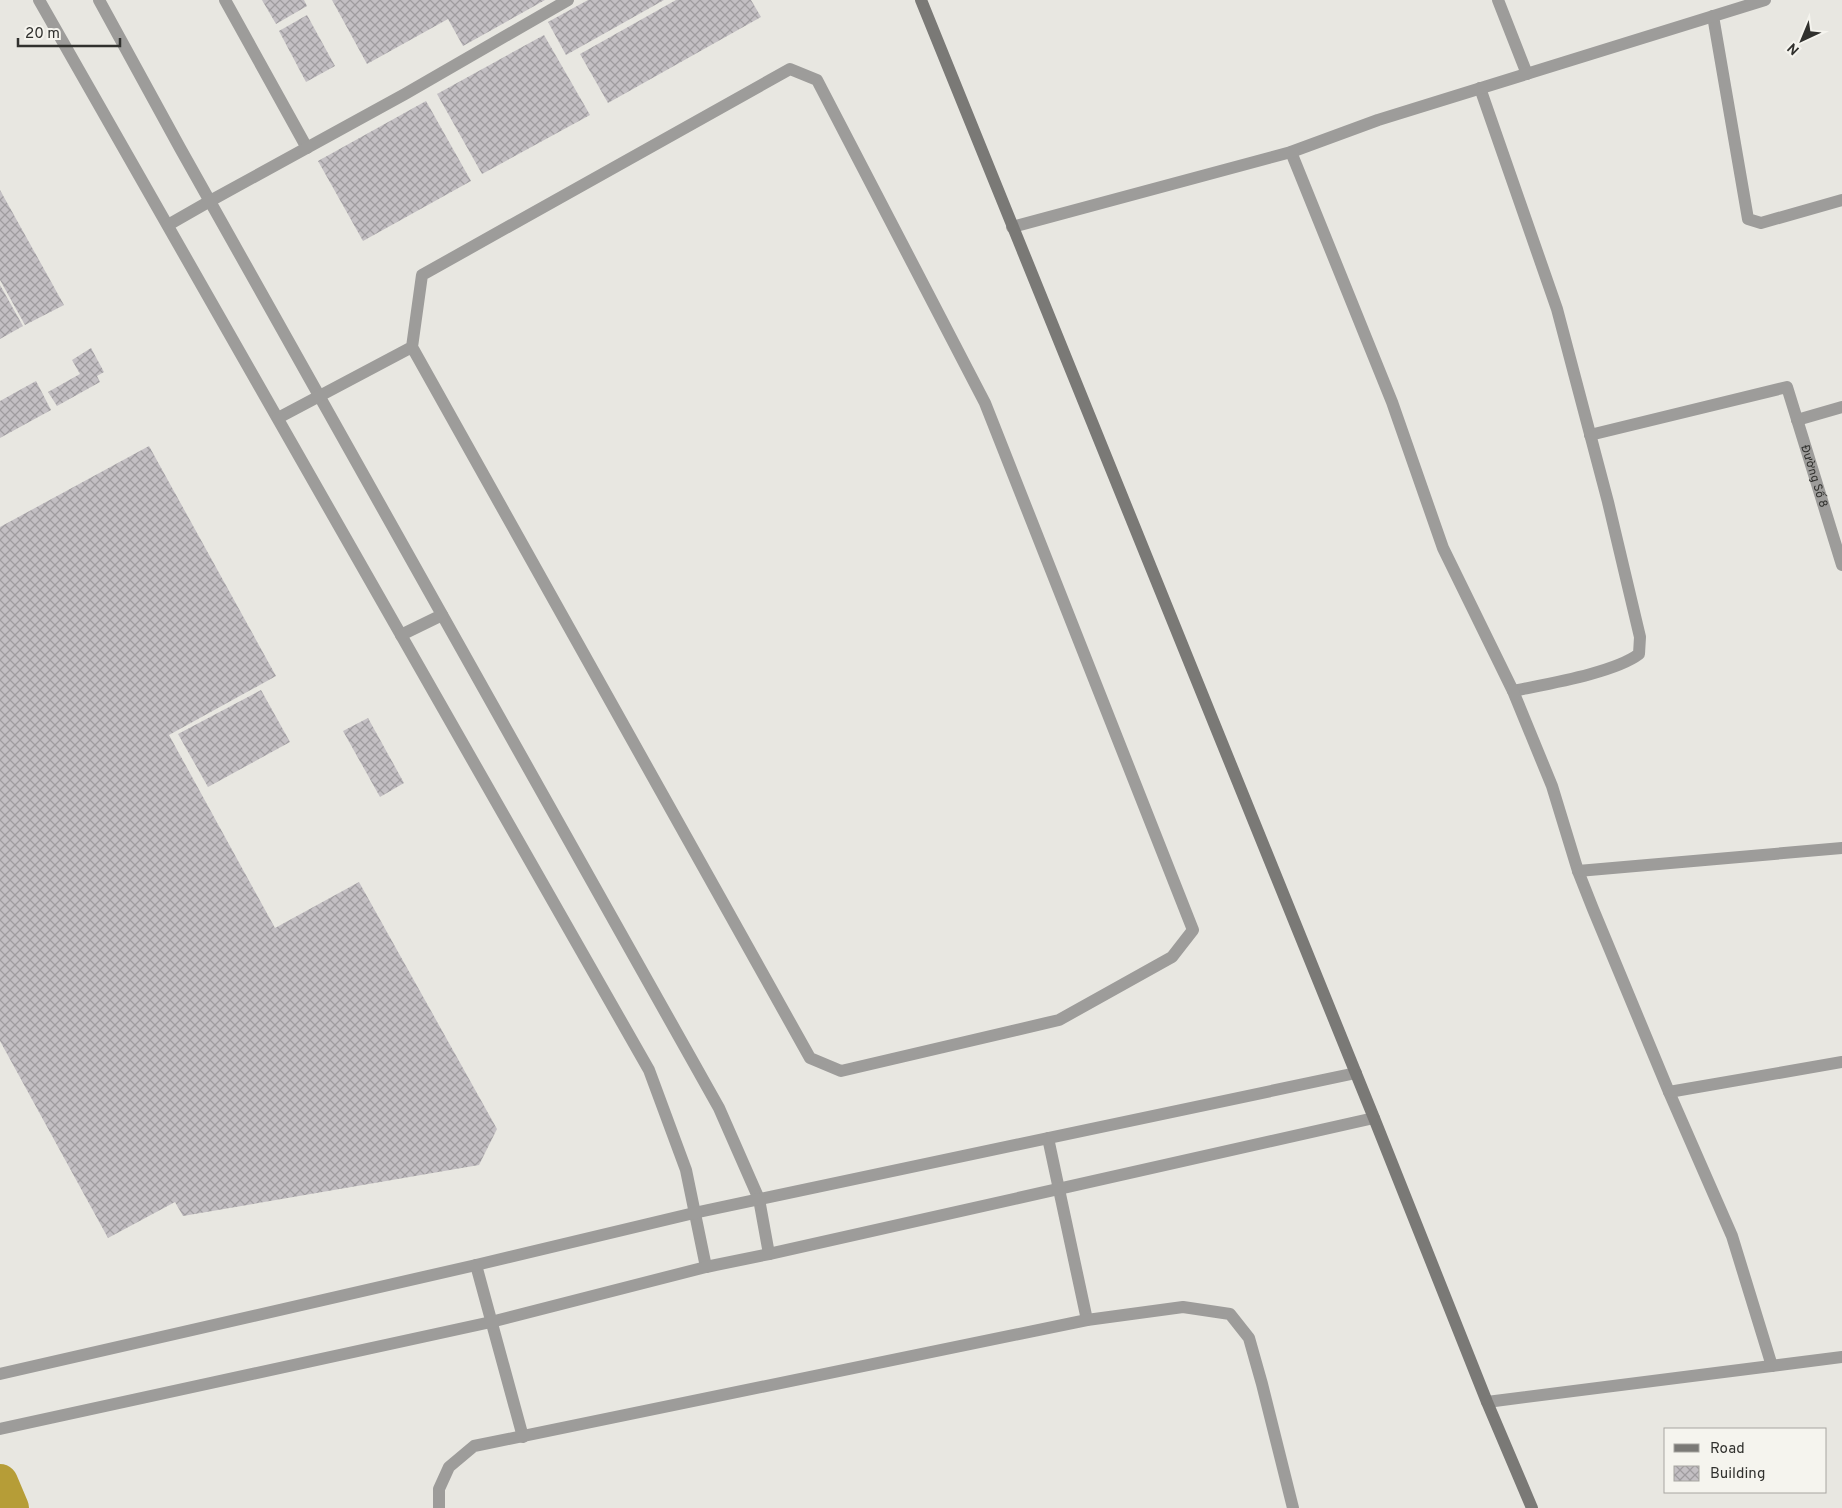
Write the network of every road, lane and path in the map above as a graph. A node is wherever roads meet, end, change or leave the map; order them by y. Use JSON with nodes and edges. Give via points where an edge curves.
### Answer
{"nodes":[{"id":1,"x":39,"y":0,"type":"edge"},
{"id":2,"x":99,"y":0,"type":"edge"},
{"id":3,"x":225,"y":0,"type":"edge"},
{"id":4,"x":568,"y":0,"type":"edge"},
{"id":5,"x":921,"y":0,"type":"edge"},
{"id":6,"x":1498,"y":0,"type":"edge"},
{"id":7,"x":1765,"y":0,"type":"edge"},
{"id":8,"x":1713,"y":16,"type":"junction"},
{"id":9,"x":1527,"y":74,"type":"junction"},
{"id":10,"x":1480,"y":88,"type":"junction"},
{"id":11,"x":307,"y":148,"type":"junction"},
{"id":12,"x":1291,"y":152,"type":"junction"},
{"id":13,"x":1842,"y":200,"type":"edge"},
{"id":14,"x":210,"y":201,"type":"junction"},
{"id":15,"x":168,"y":225,"type":"junction"},
{"id":16,"x":1012,"y":227,"type":"junction"},
{"id":17,"x":412,"y":348,"type":"junction"},
{"id":18,"x":319,"y":396,"type":"junction"},
{"id":19,"x":1842,"y":407,"type":"edge"},
{"id":20,"x":278,"y":418,"type":"junction"},
{"id":21,"x":1797,"y":420,"type":"junction"},
{"id":22,"x":1590,"y":435,"type":"junction"},
{"id":23,"x":1842,"y":565,"type":"edge"},
{"id":24,"x":442,"y":615,"type":"junction"},
{"id":25,"x":401,"y":635,"type":"junction"},
{"id":26,"x":1513,"y":691,"type":"junction"},
{"id":27,"x":1842,"y":848,"type":"edge"},
{"id":28,"x":1578,"y":871,"type":"junction"},
{"id":29,"x":1842,"y":1062,"type":"edge"},
{"id":30,"x":1356,"y":1072,"type":"junction"},
{"id":31,"x":1669,"y":1092,"type":"junction"},
{"id":32,"x":1374,"y":1118,"type":"junction"},
{"id":33,"x":1048,"y":1138,"type":"junction"},
{"id":34,"x":1060,"y":1189,"type":"junction"},
{"id":35,"x":758,"y":1199,"type":"junction"},
{"id":36,"x":694,"y":1212,"type":"junction"},
{"id":37,"x":769,"y":1254,"type":"junction"},
{"id":38,"x":476,"y":1265,"type":"junction"},
{"id":39,"x":706,"y":1267,"type":"junction"},
{"id":40,"x":1087,"y":1320,"type":"junction"},
{"id":41,"x":491,"y":1322,"type":"junction"},
{"id":42,"x":1842,"y":1357,"type":"edge"},
{"id":43,"x":1772,"y":1366,"type":"junction"},
{"id":44,"x":0,"y":1374,"type":"edge"},
{"id":45,"x":1487,"y":1402,"type":"junction"},
{"id":46,"x":0,"y":1429,"type":"edge"},
{"id":47,"x":523,"y":1437,"type":"junction"},
{"id":48,"x":439,"y":1508,"type":"edge"},
{"id":49,"x":1293,"y":1508,"type":"edge"},
{"id":50,"x":1532,"y":1508,"type":"edge"}],
"edges":[{"from":1,"to":15,"type":"street"},
{"from":2,"to":14,"type":"street"},
{"from":3,"to":11,"type":"street"},
{"from":4,"to":11,"type":"street"},
{"from":5,"to":16,"type":"street"},
{"from":6,"to":9,"type":"street"},
{"from":7,"to":8,"type":"street"},
{"from":8,"to":9,"type":"street"},
{"from":8,"to":13,"type":"street","via":[[1748,219],[1761,223]]},
{"from":9,"to":10,"type":"street"},
{"from":10,"to":12,"type":"street"},
{"from":10,"to":22,"type":"street","via":[[1557,309]]},
{"from":11,"to":14,"type":"street"},
{"from":12,"to":16,"type":"street"},
{"from":12,"to":26,"type":"street","via":[[1392,402],[1443,548]]},
{"from":14,"to":15,"type":"street"},
{"from":14,"to":18,"type":"street"},
{"from":15,"to":20,"type":"street"},
{"from":16,"to":30,"type":"street"},
{"from":17,"to":17,"type":"street","via":[[422,275],[790,68],[818,80],[985,403],[1193,930],[1172,957],[1059,1020],[841,1071],[810,1058]]},
{"from":17,"to":18,"type":"street"},
{"from":18,"to":20,"type":"street"},
{"from":18,"to":24,"type":"street"},
{"from":19,"to":21,"type":"street"},
{"from":20,"to":25,"type":"street"},
{"from":21,"to":22,"type":"street","name":"Đường Số 8","via":[[1787,387]]},
{"from":21,"to":23,"type":"street","name":"Đường Số 8"},
{"from":22,"to":26,"type":"street","via":[[1640,637],[1639,654],[1612,667]]},
{"from":24,"to":25,"type":"street"},
{"from":24,"to":35,"type":"street","via":[[719,1108]]},
{"from":25,"to":36,"type":"street","via":[[649,1070],[686,1170]]},
{"from":26,"to":28,"type":"street","via":[[1552,786]]},
{"from":27,"to":28,"type":"street"},
{"from":28,"to":31,"type":"street"},
{"from":29,"to":31,"type":"street"},
{"from":30,"to":32,"type":"street"},
{"from":30,"to":33,"type":"street"},
{"from":31,"to":43,"type":"street","via":[[1732,1236]]},
{"from":32,"to":34,"type":"street"},
{"from":32,"to":45,"type":"street"},
{"from":33,"to":34,"type":"street"},
{"from":33,"to":35,"type":"street"},
{"from":34,"to":37,"type":"street"},
{"from":34,"to":40,"type":"street"},
{"from":35,"to":36,"type":"street"},
{"from":35,"to":37,"type":"street"},
{"from":36,"to":38,"type":"street"},
{"from":36,"to":39,"type":"street"},
{"from":37,"to":39,"type":"street"},
{"from":38,"to":41,"type":"street"},
{"from":38,"to":44,"type":"street"},
{"from":39,"to":41,"type":"street"},
{"from":40,"to":47,"type":"street"},
{"from":40,"to":49,"type":"street","via":[[1183,1308],[1230,1314],[1248,1338]]},
{"from":41,"to":46,"type":"street"},
{"from":41,"to":47,"type":"street"},
{"from":42,"to":43,"type":"street"},
{"from":43,"to":45,"type":"street"},
{"from":45,"to":50,"type":"street"},
{"from":47,"to":48,"type":"street","via":[[474,1446],[449,1467],[439,1489]]}]}
